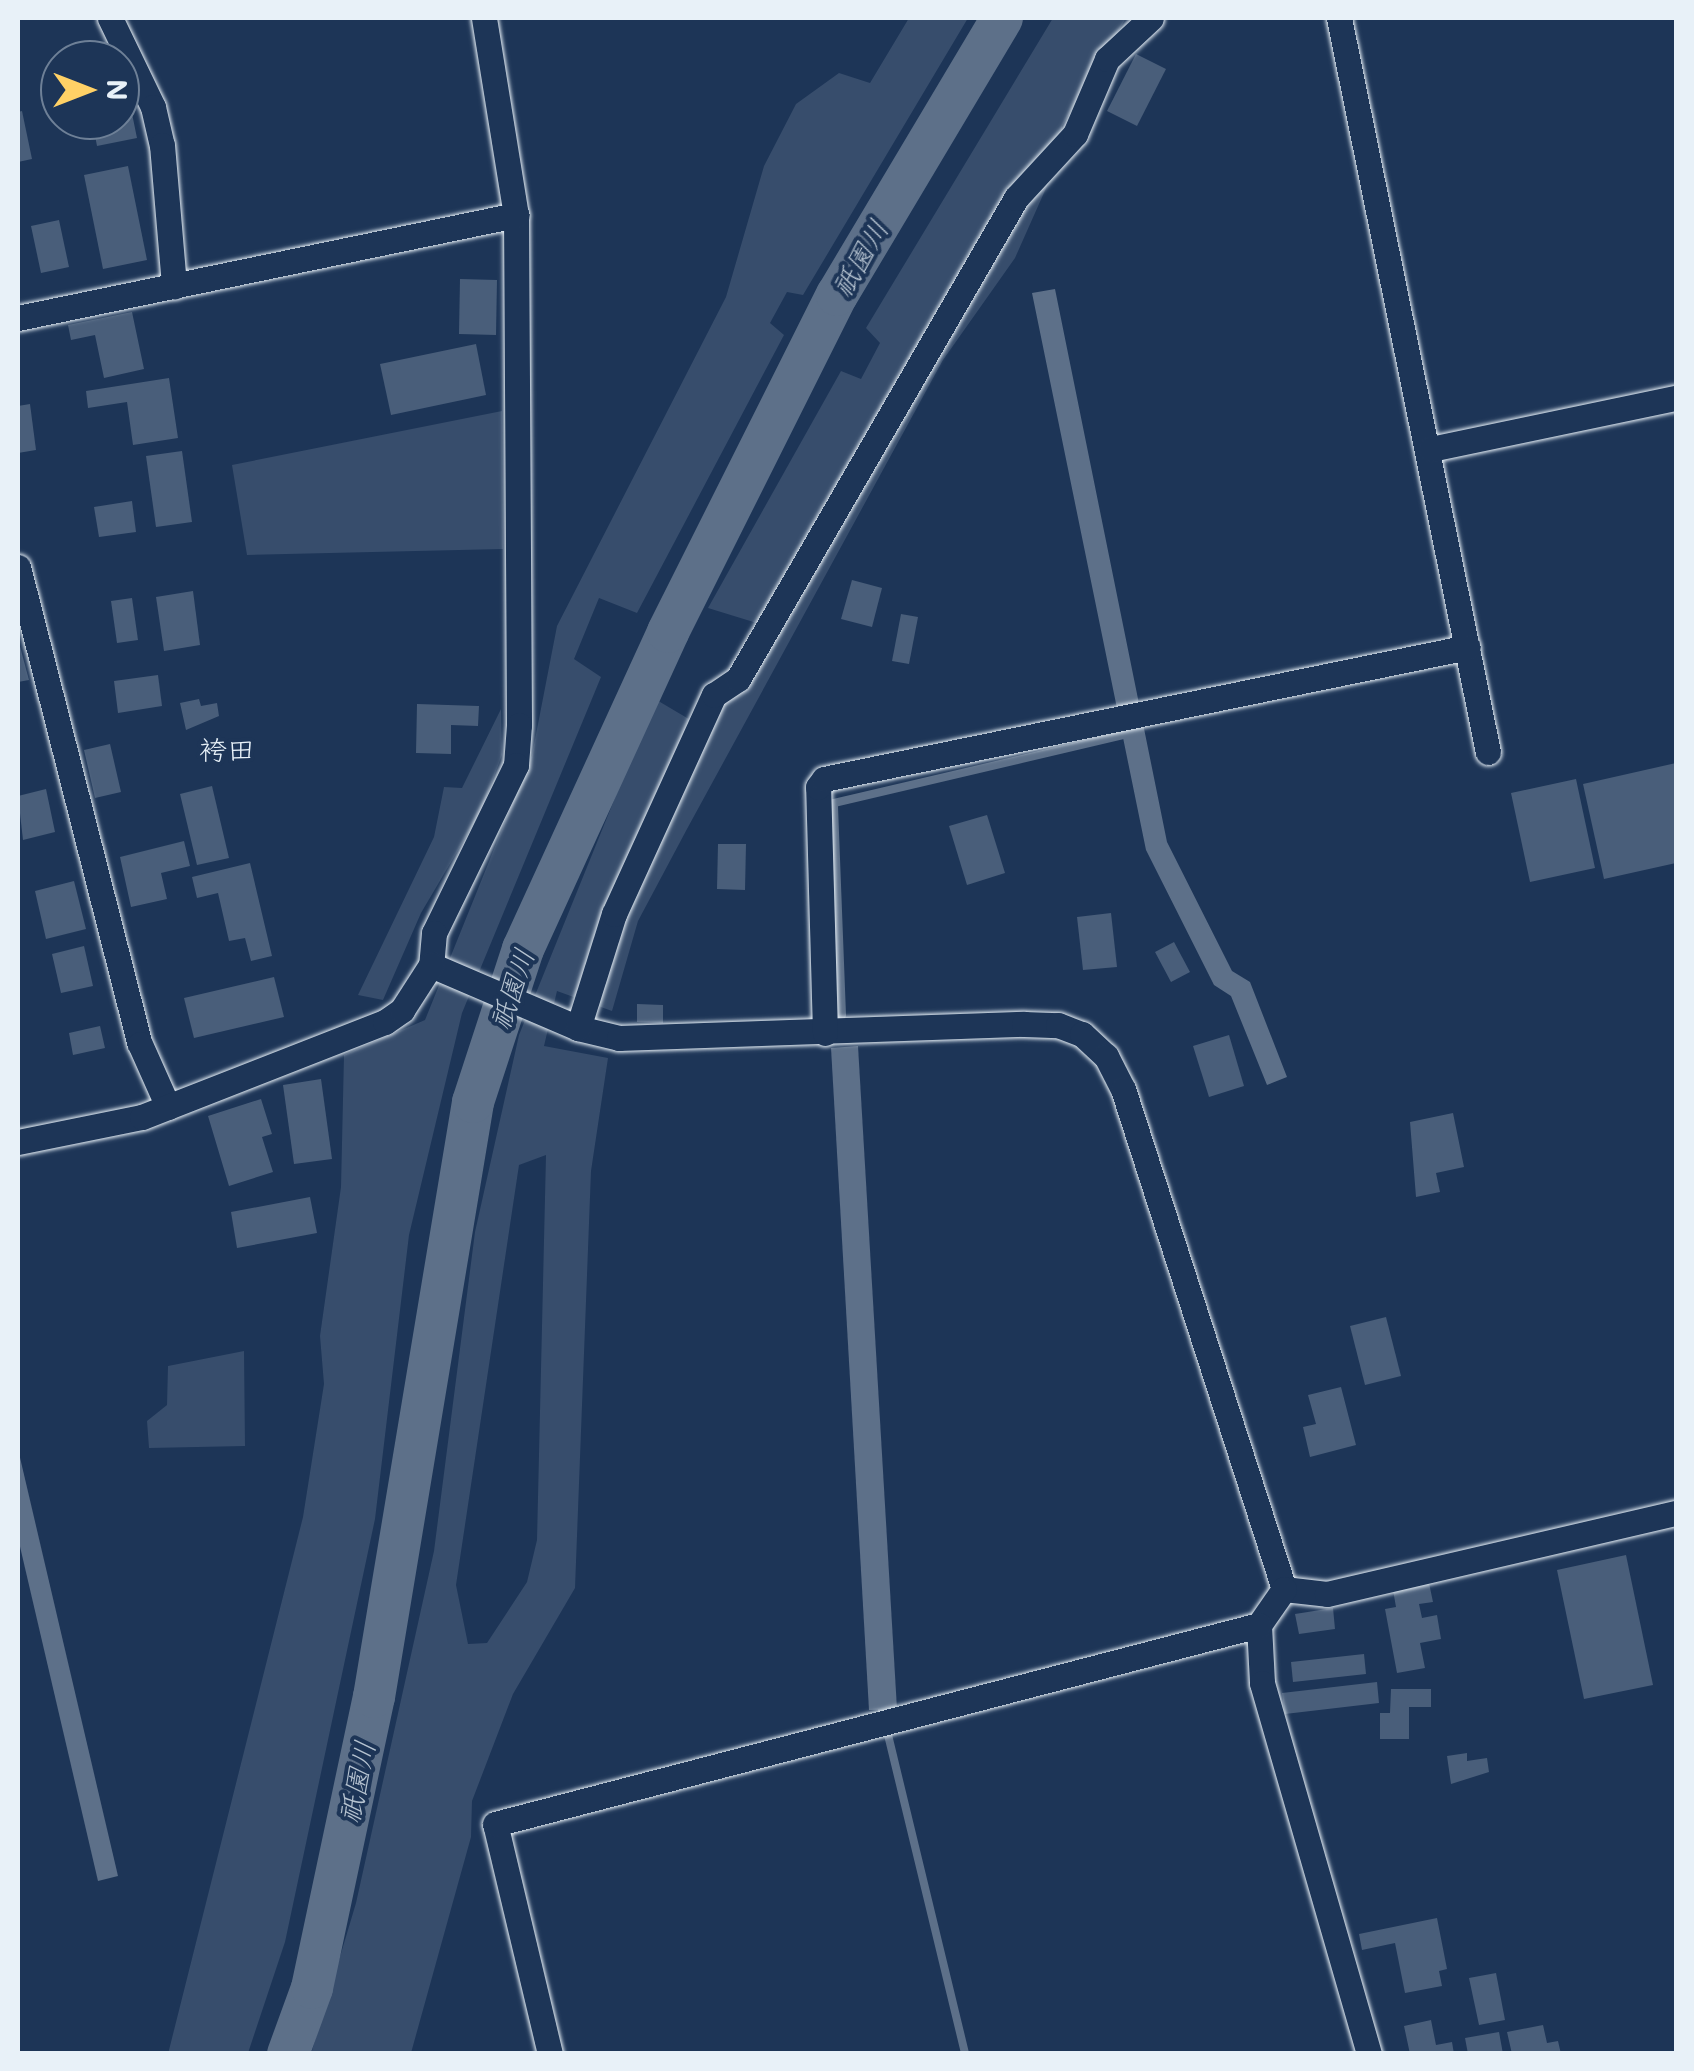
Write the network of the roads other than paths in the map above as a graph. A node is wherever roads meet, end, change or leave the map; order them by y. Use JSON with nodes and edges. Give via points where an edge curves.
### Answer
{"nodes":[{"id":1,"x":110,"y":18,"type":"edge"},
{"id":2,"x":484,"y":18,"type":"edge"},
{"id":3,"x":1151,"y":18,"type":"edge"},
{"id":4,"x":1338,"y":18,"type":"edge"},
{"id":5,"x":516,"y":215,"type":"junction"},
{"id":6,"x":174,"y":286,"type":"junction"},
{"id":7,"x":18,"y":318,"type":"edge"},
{"id":8,"x":1676,"y":398,"type":"edge"},
{"id":9,"x":1431,"y":449,"type":"junction"},
{"id":10,"x":18,"y":567,"type":"edge"},
{"id":11,"x":1468,"y":648,"type":"junction"},
{"id":12,"x":1488,"y":752,"type":"dead end"},
{"id":13,"x":435,"y":969,"type":"junction"},
{"id":14,"x":578,"y":1028,"type":"junction"},
{"id":15,"x":825,"y":1033,"type":"junction"},
{"id":16,"x":168,"y":1107,"type":"junction"},
{"id":17,"x":18,"y":1142,"type":"edge"},
{"id":18,"x":1676,"y":1513,"type":"edge"},
{"id":19,"x":1284,"y":1589,"type":"junction"},
{"id":20,"x":1259,"y":1625,"type":"junction"},
{"id":21,"x":550,"y":2054,"type":"edge"},
{"id":22,"x":1369,"y":2054,"type":"edge"}],
"edges":[{"from":1,"to":6,"type":"street","via":[[153,107]]},
{"from":2,"to":5,"type":"street"},
{"from":3,"to":14,"type":"street","via":[[1107,59],[1076,134],[1016,198],[738,679],[714,695],[614,914]]},
{"from":4,"to":9,"type":"street"},
{"from":5,"to":6,"type":"street"},
{"from":5,"to":13,"type":"street","via":[[516,765],[434,933]]},
{"from":6,"to":7,"type":"street"},
{"from":8,"to":9,"type":"street"},
{"from":9,"to":11,"type":"street"},
{"from":10,"to":16,"type":"street","via":[[140,1044]]},
{"from":11,"to":12,"type":"street"},
{"from":11,"to":15,"type":"street","via":[[824,779],[818,787]]},
{"from":13,"to":14,"type":"street"},
{"from":13,"to":16,"type":"street","via":[[385,1022]]},
{"from":14,"to":15,"type":"street","via":[[656,1040]]},
{"from":15,"to":19,"type":"street","via":[[1058,1025],[1106,1056],[1123,1090]]},
{"from":16,"to":17,"type":"street"},
{"from":18,"to":19,"type":"street","via":[[1327,1594]]},
{"from":19,"to":20,"type":"street"},
{"from":20,"to":21,"type":"street","via":[[494,1824]]},
{"from":20,"to":22,"type":"street","via":[[1262,1683]]}]}
